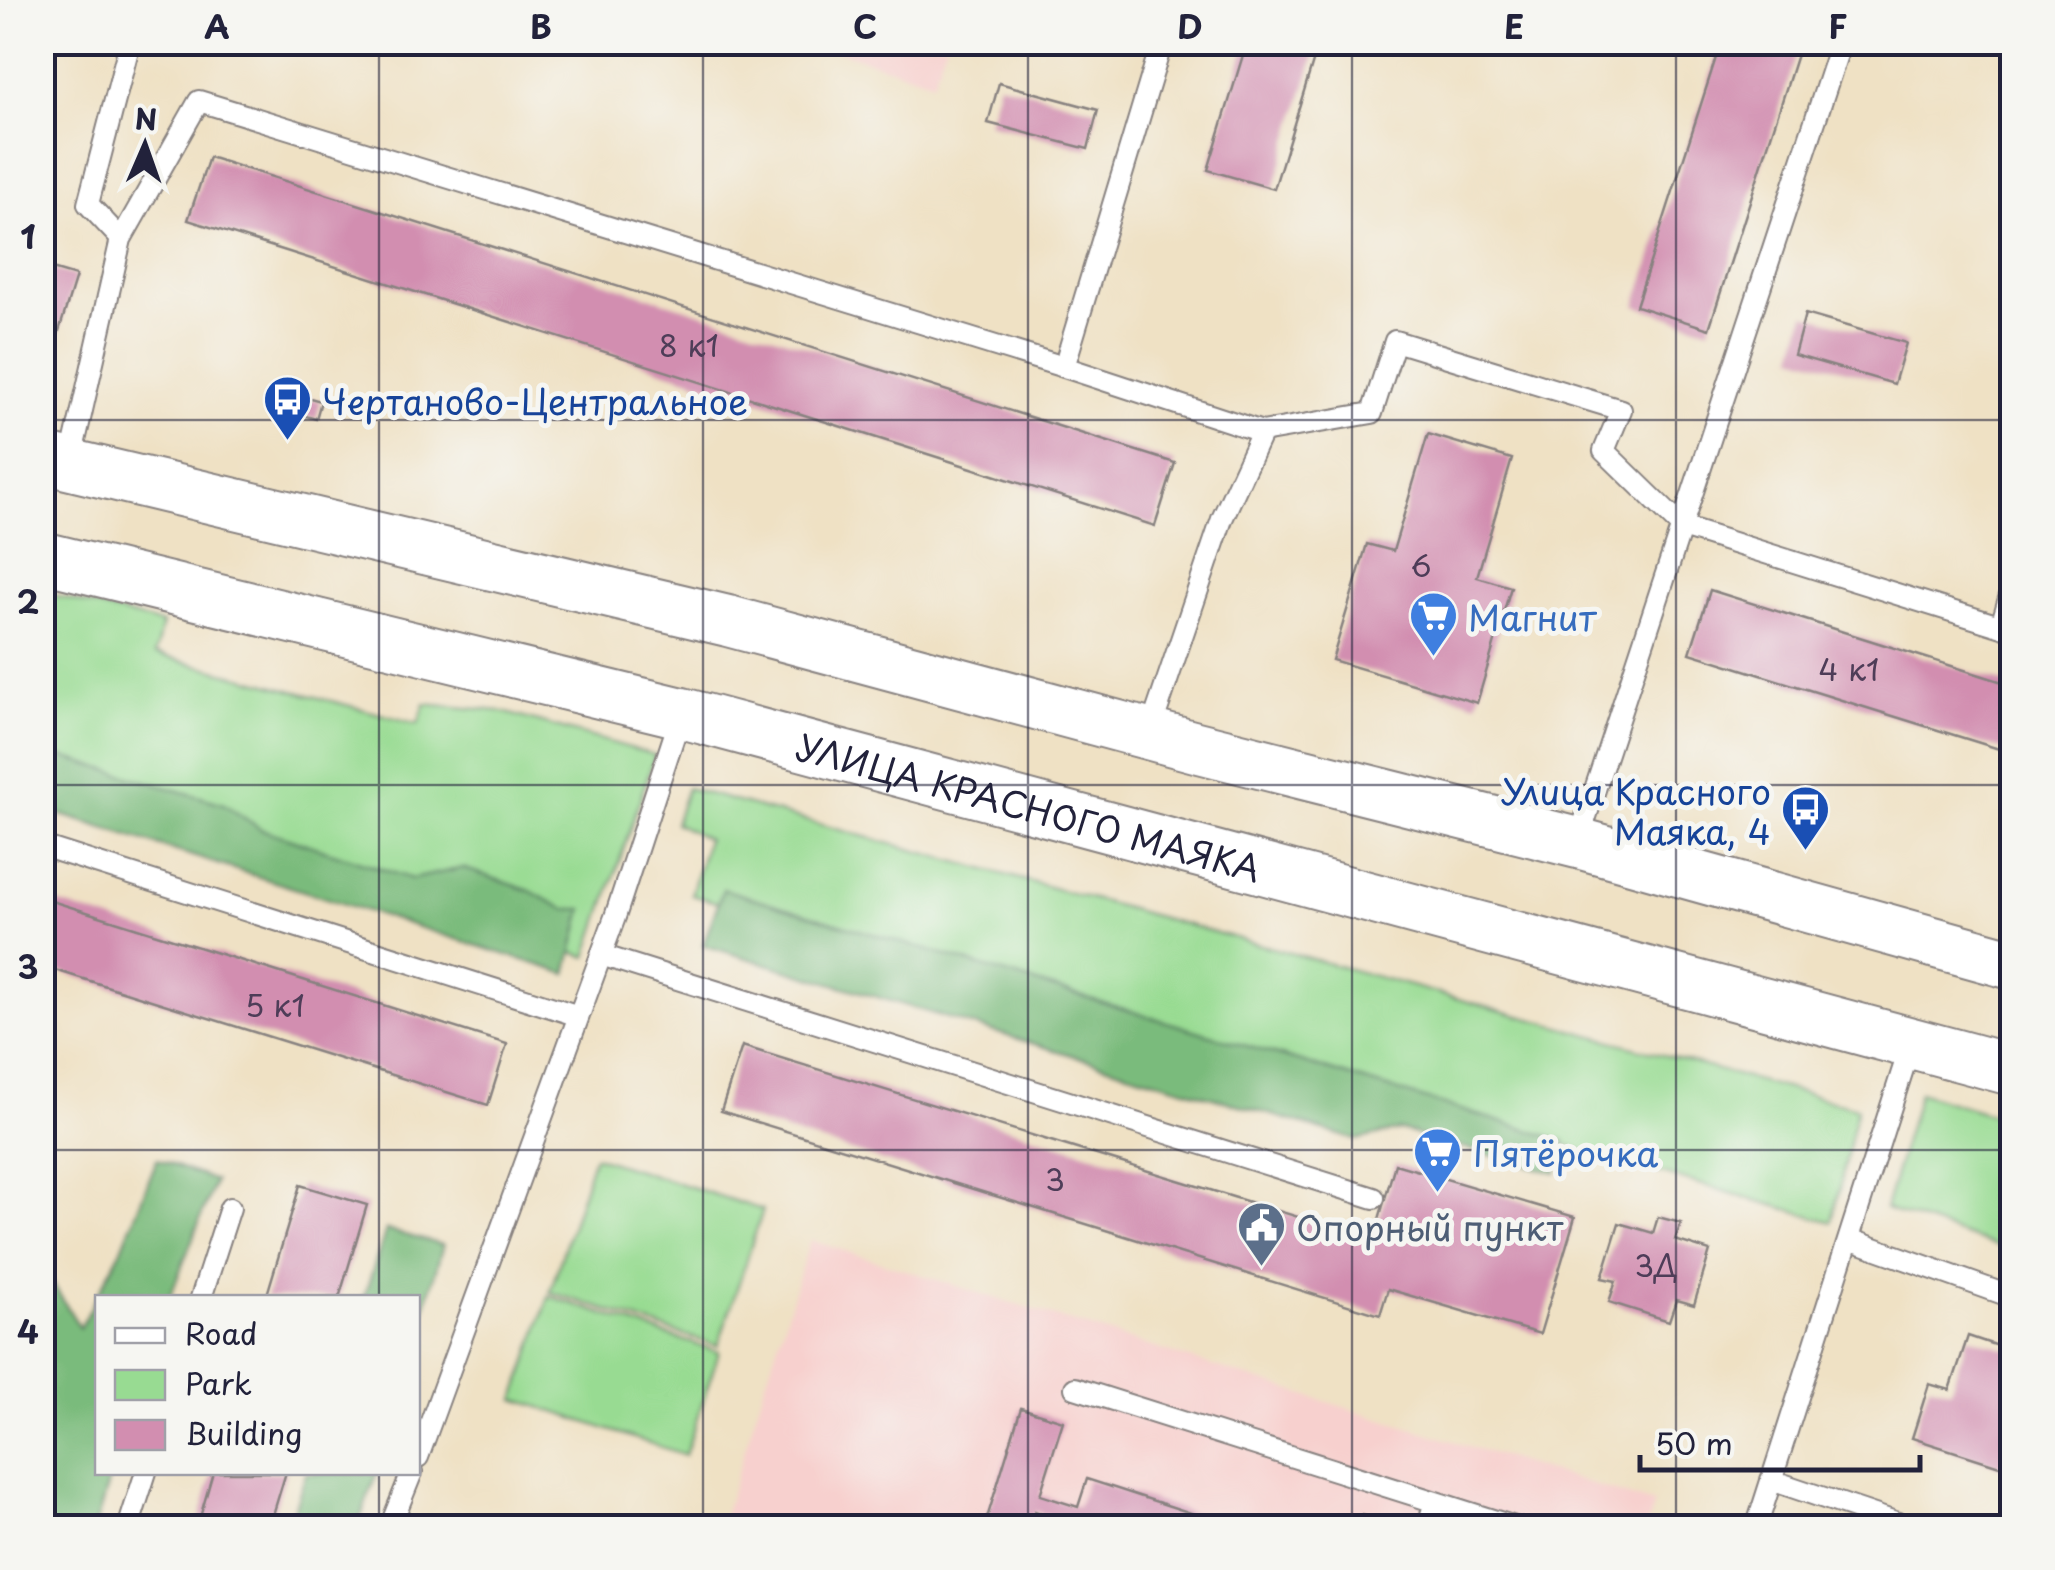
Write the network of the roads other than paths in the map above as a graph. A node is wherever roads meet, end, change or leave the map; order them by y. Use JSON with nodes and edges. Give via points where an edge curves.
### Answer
{"nodes":[{"id":1,"x":130,"y":42,"type":"edge"},
{"id":2,"x":1162,"y":42,"type":"edge"},
{"id":3,"x":1841,"y":42,"type":"edge"},
{"id":4,"x":121,"y":239,"type":"junction"},
{"id":5,"x":1064,"y":367,"type":"junction"},
{"id":6,"x":1262,"y":432,"type":"junction"},
{"id":7,"x":56,"y":460,"type":"edge"},
{"id":8,"x":1682,"y":527,"type":"junction"},
{"id":9,"x":42,"y":557,"type":"edge"},
{"id":10,"x":2012,"y":588,"type":"edge"},
{"id":11,"x":2007,"y":628,"type":"edge"},
{"id":12,"x":682,"y":712,"type":"junction"},
{"id":13,"x":1149,"y":734,"type":"junction"},
{"id":14,"x":1578,"y":843,"type":"junction"},
{"id":15,"x":42,"y":846,"type":"edge"},
{"id":16,"x":601,"y":955,"type":"junction"},
{"id":17,"x":2012,"y":964,"type":"edge"},
{"id":18,"x":578,"y":1016,"type":"junction"},
{"id":19,"x":1912,"y":1042,"type":"junction"},
{"id":20,"x":2012,"y":1070,"type":"edge"},
{"id":21,"x":1374,"y":1198,"type":"dead end"},
{"id":22,"x":230,"y":1208,"type":"dead end"},
{"id":23,"x":1849,"y":1239,"type":"junction"},
{"id":24,"x":202,"y":1295,"type":"edge"},
{"id":25,"x":2012,"y":1296,"type":"edge"},
{"id":26,"x":1075,"y":1388,"type":"dead end"},
{"id":27,"x":420,"y":1451,"type":"edge"},
{"id":28,"x":145,"y":1475,"type":"edge"},
{"id":29,"x":411,"y":1475,"type":"edge"},
{"id":30,"x":1771,"y":1480,"type":"junction"},
{"id":31,"x":1435,"y":1502,"type":"junction"},
{"id":32,"x":392,"y":1522,"type":"dead end"},
{"id":33,"x":128,"y":1528,"type":"edge"},
{"id":34,"x":1426,"y":1528,"type":"edge"},
{"id":35,"x":1518,"y":1528,"type":"edge"},
{"id":36,"x":1756,"y":1528,"type":"edge"},
{"id":37,"x":1914,"y":1528,"type":"edge"}],
"edges":[{"from":1,"to":4,"type":"lane","via":[[88,204]]},
{"from":2,"to":5,"type":"lane"},
{"from":3,"to":8,"type":"lane"},
{"from":4,"to":5,"type":"lane","via":[[199,100]]},
{"from":4,"to":7,"type":"lane"},
{"from":5,"to":6,"type":"lane"},
{"from":6,"to":8,"type":"lane","via":[[1372,413],[1395,341],[1620,410],[1604,451]]},
{"from":6,"to":13,"type":"lane","via":[[1222,518]]},
{"from":7,"to":13,"type":"street","via":[[728,621]]},
{"from":8,"to":11,"type":"lane"},
{"from":8,"to":14,"type":"lane"},
{"from":9,"to":12,"type":"street","name":"УЛИЦА КРАСНОГО МАЯКА"},
{"from":10,"to":11,"type":"lane"},
{"from":12,"to":16,"type":"lane"},
{"from":12,"to":19,"type":"street","name":"УЛИЦА КРАСНОГО МАЯКА"},
{"from":13,"to":14,"type":"street"},
{"from":14,"to":17,"type":"street"},
{"from":15,"to":18,"type":"lane"},
{"from":16,"to":18,"type":"lane"},
{"from":16,"to":21,"type":"lane"},
{"from":18,"to":27,"type":"lane"},
{"from":19,"to":20,"type":"street","name":"УЛИЦА КРАСНОГО МАЯКА"},
{"from":19,"to":23,"type":"lane"},
{"from":22,"to":24,"type":"lane"},
{"from":23,"to":25,"type":"lane"},
{"from":23,"to":30,"type":"lane"},
{"from":26,"to":31,"type":"lane"},
{"from":28,"to":33,"type":"lane"},
{"from":29,"to":32,"type":"lane"},
{"from":30,"to":36,"type":"lane"},
{"from":30,"to":37,"type":"lane"},
{"from":31,"to":34,"type":"lane"},
{"from":31,"to":35,"type":"lane"}]}
